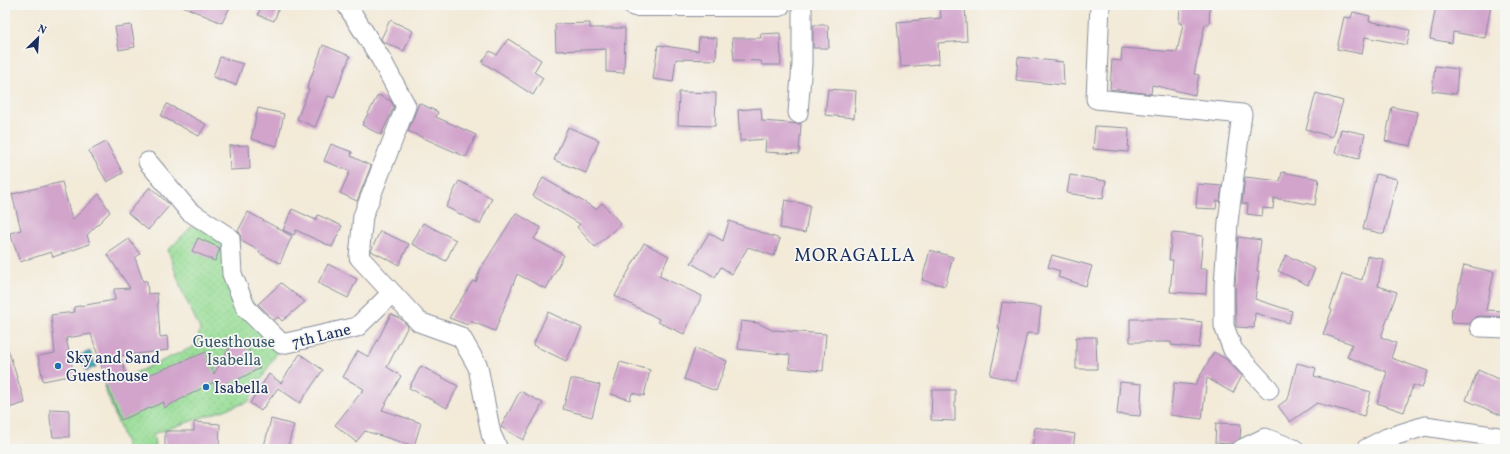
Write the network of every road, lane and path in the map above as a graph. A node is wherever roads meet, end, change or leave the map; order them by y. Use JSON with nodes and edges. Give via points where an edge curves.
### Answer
{"nodes":[{"id":1,"x":349,"y":5,"type":"edge"},
{"id":2,"x":635,"y":5,"type":"edge"},
{"id":3,"x":779,"y":5,"type":"edge"},
{"id":4,"x":802,"y":5,"type":"edge"},
{"id":5,"x":1100,"y":5,"type":"edge"},
{"id":6,"x":798,"y":113,"type":"dead end"},
{"id":7,"x":148,"y":162,"type":"dead end"},
{"id":8,"x":392,"y":293,"type":"junction"},
{"id":9,"x":1480,"y":327,"type":"dead end"},
{"id":10,"x":1505,"y":328,"type":"edge"},
{"id":11,"x":1269,"y":389,"type":"dead end"},
{"id":12,"x":1505,"y":438,"type":"edge"},
{"id":13,"x":498,"y":449,"type":"edge"},
{"id":14,"x":1242,"y":449,"type":"edge"},
{"id":15,"x":1294,"y":449,"type":"edge"},
{"id":16,"x":1366,"y":449,"type":"edge"}],
"edges":[{"from":1,"to":8,"type":"street","via":[[406,106],[362,216],[359,257]]},
{"from":2,"to":3,"type":"street"},
{"from":4,"to":6,"type":"street","via":[[802,64]]},
{"from":5,"to":11,"type":"street","via":[[1096,99],[1242,114],[1228,222],[1224,326],[1233,350]]},
{"from":7,"to":8,"type":"street","name":"7th Lane","via":[[188,211],[230,238],[232,274],[246,308],[282,344],[356,327]]},
{"from":8,"to":13,"type":"street","via":[[419,322],[460,337],[478,367],[491,434]]},
{"from":9,"to":10,"type":"street"},
{"from":12,"to":16,"type":"street","via":[[1425,426],[1387,438]]},
{"from":14,"to":15,"type":"street","via":[[1265,438]]}]}
